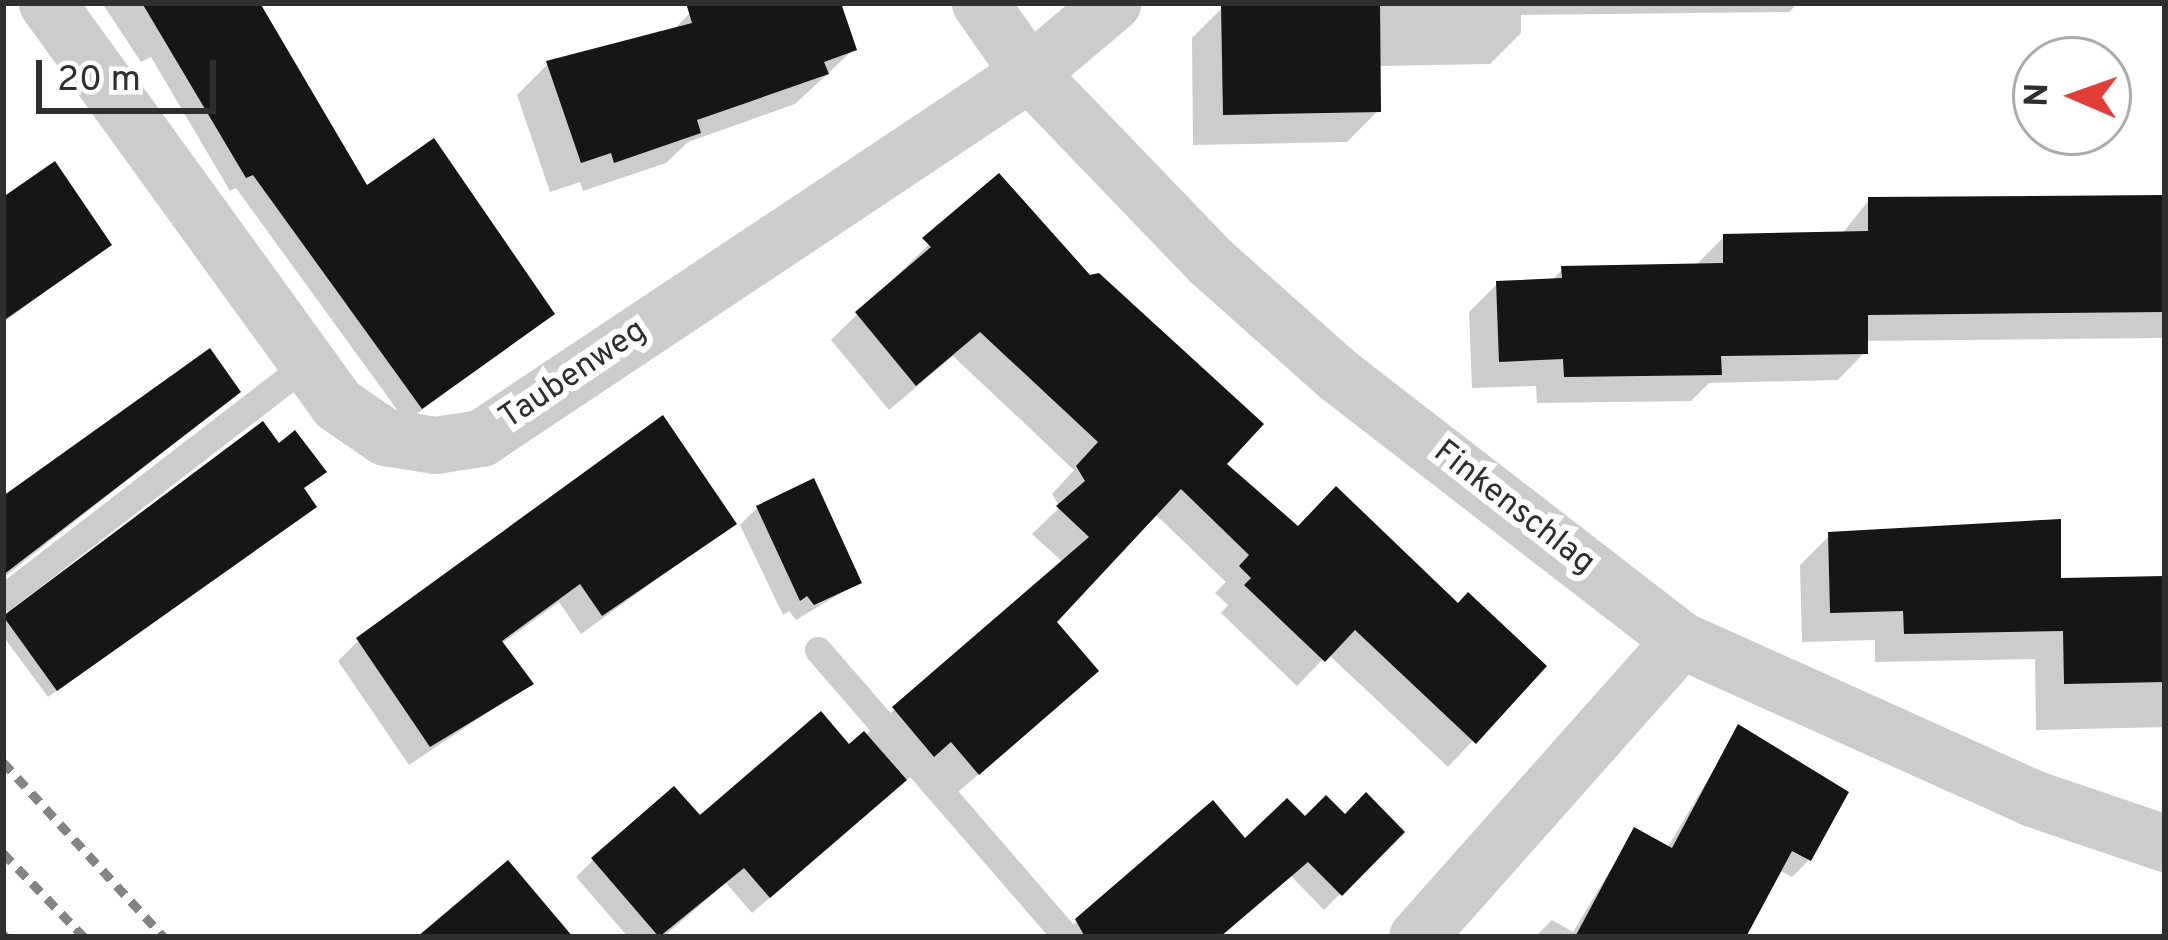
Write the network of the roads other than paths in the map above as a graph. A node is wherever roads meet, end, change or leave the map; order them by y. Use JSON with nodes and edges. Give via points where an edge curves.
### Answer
{"nodes":[{"id":1,"x":47,"y":3,"type":"edge"},
{"id":2,"x":980,"y":3,"type":"edge"},
{"id":3,"x":1112,"y":3,"type":"edge"},
{"id":4,"x":1029,"y":73,"type":"junction"},
{"id":5,"x":308,"y":363,"type":"junction"},
{"id":6,"x":3,"y":598,"type":"edge"},
{"id":7,"x":1682,"y":640,"type":"junction"},
{"id":8,"x":818,"y":650,"type":"dead end"},
{"id":9,"x":2165,"y":844,"type":"edge"},
{"id":10,"x":1067,"y":937,"type":"edge"},
{"id":11,"x":1417,"y":937,"type":"edge"}],
"edges":[{"from":1,"to":5,"type":"street","name":"Taubenweg"},
{"from":2,"to":4,"type":"street","name":"Finkenschlag"},
{"from":3,"to":4,"type":"street","name":"Taubenweg"},
{"from":4,"to":5,"type":"street","name":"Taubenweg","via":[[481,438],[435,445],[385,437],[337,404]]},
{"from":4,"to":7,"type":"street","name":"Finkenschlag","via":[[1211,262],[1337,375]]},
{"from":5,"to":6,"type":"lane"},
{"from":7,"to":9,"type":"street","name":"Finkenschlag","via":[[2032,798]]},
{"from":7,"to":11,"type":"street"},
{"from":8,"to":10,"type":"lane"}]}
